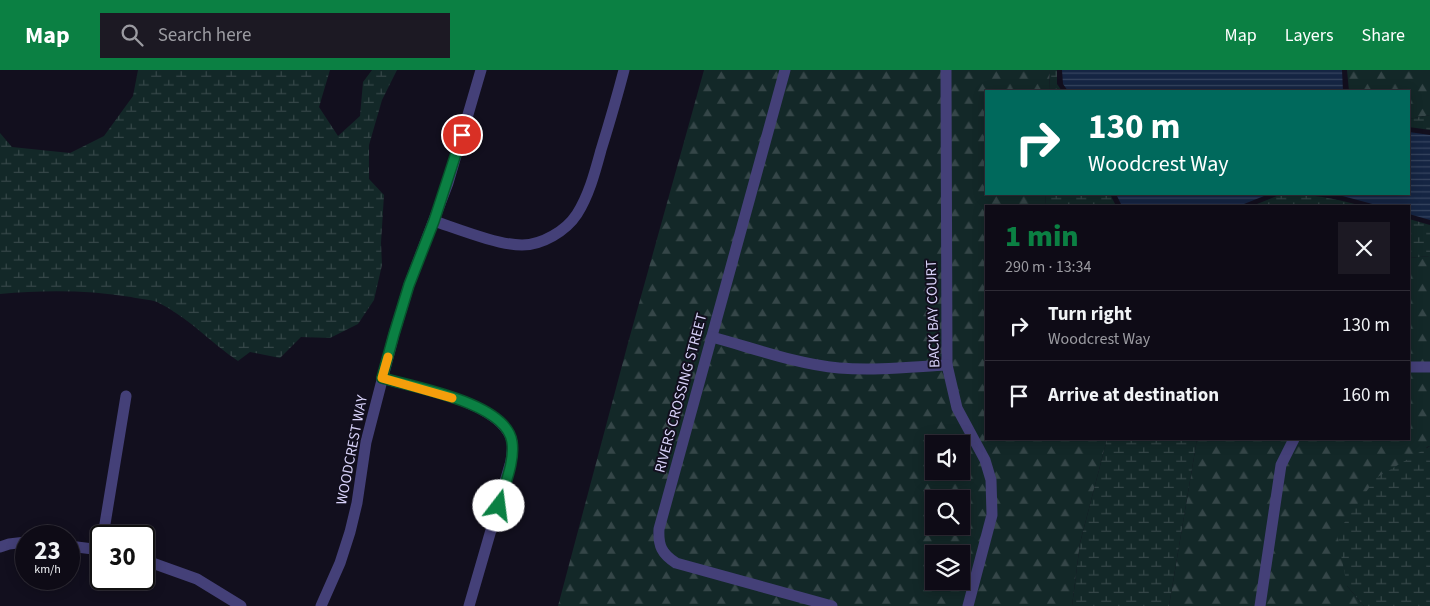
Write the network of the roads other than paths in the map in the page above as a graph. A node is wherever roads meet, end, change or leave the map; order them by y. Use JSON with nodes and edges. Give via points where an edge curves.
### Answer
{"nodes":[{"id":1,"x":481,"y":70,"type":"edge"},
{"id":2,"x":624,"y":70,"type":"edge"},
{"id":3,"x":785,"y":70,"type":"edge"},
{"id":4,"x":946,"y":70,"type":"edge"},
{"id":5,"x":434,"y":221,"type":"junction"},
{"id":6,"x":712,"y":337,"type":"junction"},
{"id":7,"x":947,"y":365,"type":"junction"},
{"id":8,"x":1410,"y":368,"type":"edge"},
{"id":9,"x":1430,"y":368,"type":"edge"},
{"id":10,"x":382,"y":378,"type":"junction"},
{"id":11,"x":126,"y":396,"type":"dead end"},
{"id":12,"x":1294,"y":440,"type":"edge"},
{"id":13,"x":105,"y":525,"type":"edge"},
{"id":14,"x":15,"y":543,"type":"edge"},
{"id":15,"x":0,"y":547,"type":"edge"},
{"id":16,"x":155,"y":564,"type":"edge"},
{"id":17,"x":241,"y":606,"type":"edge"},
{"id":18,"x":321,"y":606,"type":"edge"},
{"id":19,"x":469,"y":606,"type":"edge"},
{"id":20,"x":832,"y":606,"type":"edge"},
{"id":21,"x":968,"y":606,"type":"edge"},
{"id":22,"x":1260,"y":606,"type":"edge"}],
"edges":[{"from":1,"to":5,"type":"street","name":"WOODCREST WAY"},
{"from":2,"to":5,"type":"street","via":[[587,194],[570,223],[548,238],[524,245],[475,235]]},
{"from":3,"to":6,"type":"street","name":"RIVERS CROSSING STREET"},
{"from":4,"to":7,"type":"street","name":"BACK BAY COURT"},
{"from":5,"to":10,"type":"street","name":"WOODCREST WAY","via":[[409,285]]},
{"from":6,"to":7,"type":"street","via":[[811,364],[838,368]]},
{"from":6,"to":20,"type":"street","name":"RIVERS CROSSING STREET","via":[[659,530],[660,549],[676,563]]},
{"from":7,"to":21,"type":"street","name":"BACK BAY COURT","via":[[957,408],[985,460],[991,480],[992,515]]},
{"from":8,"to":9,"type":"street"},
{"from":10,"to":18,"type":"street","name":"WOODCREST WAY","via":[[366,442],[350,532]]},
{"from":10,"to":19,"type":"street","via":[[475,405],[501,422],[512,439],[511,460]]},
{"from":11,"to":13,"type":"street"},
{"from":12,"to":22,"type":"street","via":[[1281,465]]},
{"from":14,"to":15,"type":"street"},
{"from":16,"to":17,"type":"street","via":[[189,575]]}]}
